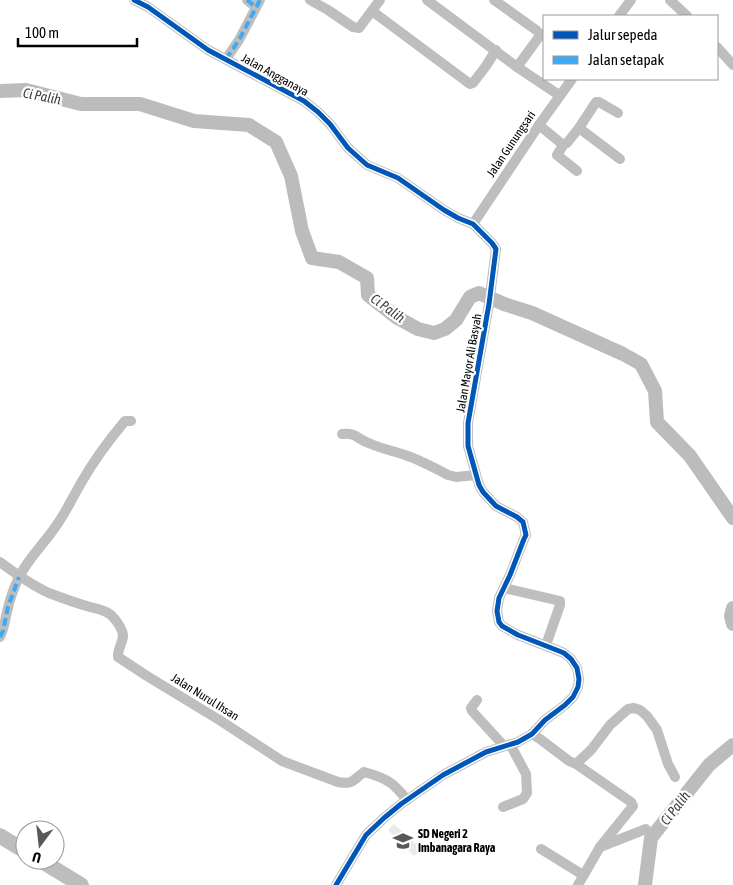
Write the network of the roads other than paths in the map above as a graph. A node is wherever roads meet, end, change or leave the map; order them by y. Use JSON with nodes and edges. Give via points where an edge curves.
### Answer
{"nodes":[{"id":1,"x":134,"y":0,"type":"edge"},
{"id":2,"x":246,"y":0,"type":"edge"},
{"id":3,"x":310,"y":0,"type":"edge"},
{"id":4,"x":380,"y":0,"type":"edge"},
{"id":5,"x":427,"y":0,"type":"edge"},
{"id":6,"x":494,"y":0,"type":"edge"},
{"id":7,"x":632,"y":0,"type":"edge"},
{"id":8,"x":670,"y":0,"type":"edge"},
{"id":9,"x":149,"y":3,"type":"edge"},
{"id":10,"x":325,"y":3,"type":"edge"},
{"id":11,"x":258,"y":4,"type":"edge"},
{"id":12,"x":372,"y":11,"type":"junction"},
{"id":13,"x":620,"y":15,"type":"edge"},
{"id":14,"x":686,"y":15,"type":"edge"},
{"id":15,"x":718,"y":48,"type":"edge"},
{"id":16,"x":496,"y":50,"type":"junction"},
{"id":17,"x":226,"y":59,"type":"junction"},
{"id":18,"x":733,"y":65,"type":"edge"},
{"id":19,"x":518,"y":67,"type":"junction"},
{"id":20,"x":571,"y":80,"type":"edge"},
{"id":21,"x":560,"y":95,"type":"junction"},
{"id":22,"x":618,"y":113,"type":"dead end"},
{"id":23,"x":539,"y":125,"type":"junction"},
{"id":24,"x":579,"y":128,"type":"junction"},
{"id":25,"x":564,"y":144,"type":"junction"},
{"id":26,"x":620,"y":159,"type":"dead end"},
{"id":27,"x":577,"y":171,"type":"dead end"},
{"id":28,"x":472,"y":224,"type":"junction"},
{"id":29,"x":131,"y":421,"type":"dead end"},
{"id":30,"x":342,"y":434,"type":"dead end"},
{"id":31,"x":476,"y":475,"type":"junction"},
{"id":32,"x":0,"y":562,"type":"edge"},
{"id":33,"x":19,"y":577,"type":"junction"},
{"id":34,"x":504,"y":588,"type":"junction"},
{"id":35,"x":0,"y":637,"type":"edge"},
{"id":36,"x":546,"y":645,"type":"junction"},
{"id":37,"x":477,"y":700,"type":"dead end"},
{"id":38,"x":532,"y":734,"type":"junction"},
{"id":39,"x":507,"y":745,"type":"junction"},
{"id":40,"x":576,"y":764,"type":"junction"},
{"id":41,"x":676,"y":777,"type":"dead end"},
{"id":42,"x":407,"y":800,"type":"junction"},
{"id":43,"x":503,"y":807,"type":"dead end"},
{"id":44,"x":621,"y":821,"type":"junction"},
{"id":45,"x":646,"y":829,"type":"dead end"},
{"id":46,"x":630,"y":835,"type":"junction"},
{"id":47,"x":0,"y":836,"type":"edge"},
{"id":48,"x":15,"y":845,"type":"edge"},
{"id":49,"x":600,"y":847,"type":"junction"},
{"id":50,"x":541,"y":849,"type":"dead end"},
{"id":51,"x":57,"y":870,"type":"edge"},
{"id":52,"x":583,"y":875,"type":"junction"},
{"id":53,"x":82,"y":885,"type":"edge"},
{"id":54,"x":336,"y":885,"type":"edge"},
{"id":55,"x":578,"y":885,"type":"edge"}],
"edges":[{"from":1,"to":9,"type":"street","name":"Jalan Angganaya"},
{"from":2,"to":11,"type":"street"},
{"from":3,"to":10,"type":"street"},
{"from":4,"to":12,"type":"street"},
{"from":5,"to":16,"type":"street"},
{"from":6,"to":19,"type":"street","via":[[539,33]]},
{"from":7,"to":13,"type":"street"},
{"from":8,"to":14,"type":"street"},
{"from":9,"to":17,"type":"street","name":"Jalan Angganaya","via":[[198,44]]},
{"from":10,"to":12,"type":"street","via":[[353,27],[359,28]]},
{"from":11,"to":17,"type":"street"},
{"from":12,"to":16,"type":"street","via":[[470,84]]},
{"from":15,"to":18,"type":"street"},
{"from":16,"to":19,"type":"street"},
{"from":17,"to":28,"type":"street","name":"Jalan Angganaya","via":[[304,101],[367,164],[398,178],[444,210]]},
{"from":19,"to":21,"type":"street"},
{"from":20,"to":21,"type":"street","name":"Jalan Gunungsari"},
{"from":21,"to":23,"type":"street","name":"Jalan Gunungsari"},
{"from":22,"to":24,"type":"street","via":[[596,102]]},
{"from":23,"to":25,"type":"street"},
{"from":23,"to":28,"type":"street","name":"Jalan Gunungsari"},
{"from":24,"to":25,"type":"street"},
{"from":24,"to":26,"type":"street"},
{"from":25,"to":27,"type":"street","via":[[558,157]]},
{"from":28,"to":31,"type":"street","name":"Jalan Mayor Ali Basyah","via":[[496,249],[468,423],[468,446]]},
{"from":29,"to":33,"type":"street","via":[[125,421],[109,441],[49,538]]},
{"from":30,"to":31,"type":"street","via":[[354,434],[362,441],[406,455],[448,475]]},
{"from":31,"to":34,"type":"street","name":"Jalan Mayor Ali Basyah","via":[[487,497],[523,522],[525,529]]},
{"from":32,"to":33,"type":"street"},
{"from":33,"to":35,"type":"street"},
{"from":33,"to":42,"type":"street","name":"Jalan Nurul Ihsan","via":[[111,616],[124,636],[118,657],[282,761],[338,782],[352,782],[364,772],[374,774],[398,788]]},
{"from":34,"to":36,"type":"street","name":"Jalan Mayor Ali Basyah","via":[[497,611],[499,622]]},
{"from":34,"to":36,"type":"street","via":[[560,601]]},
{"from":36,"to":38,"type":"street","name":"Jalan Mayor Ali Basyah","via":[[571,659],[577,668],[578,688],[573,697]]},
{"from":37,"to":39,"type":"street","via":[[472,711]]},
{"from":38,"to":39,"type":"street","name":"Jalan Mayor Ali Basyah"},
{"from":38,"to":40,"type":"street"},
{"from":39,"to":42,"type":"street","name":"Jalan Mayor Ali Basyah","via":[[486,752],[442,776]]},
{"from":39,"to":43,"type":"street","via":[[526,774],[527,793],[523,799]]},
{"from":40,"to":41,"type":"street","via":[[592,750],[610,725],[628,708],[634,708],[647,716],[657,730],[668,764]]},
{"from":40,"to":44,"type":"street","via":[[631,802],[633,806]]},
{"from":42,"to":54,"type":"street","name":"Jalan Mayor Ali Basyah","via":[[366,835]]},
{"from":44,"to":46,"type":"street"},
{"from":44,"to":49,"type":"street"},
{"from":45,"to":46,"type":"street"},
{"from":46,"to":49,"type":"street"},
{"from":47,"to":48,"type":"highway"},
{"from":49,"to":52,"type":"street"},
{"from":50,"to":52,"type":"street"},
{"from":51,"to":53,"type":"highway"},
{"from":52,"to":55,"type":"street"}]}
